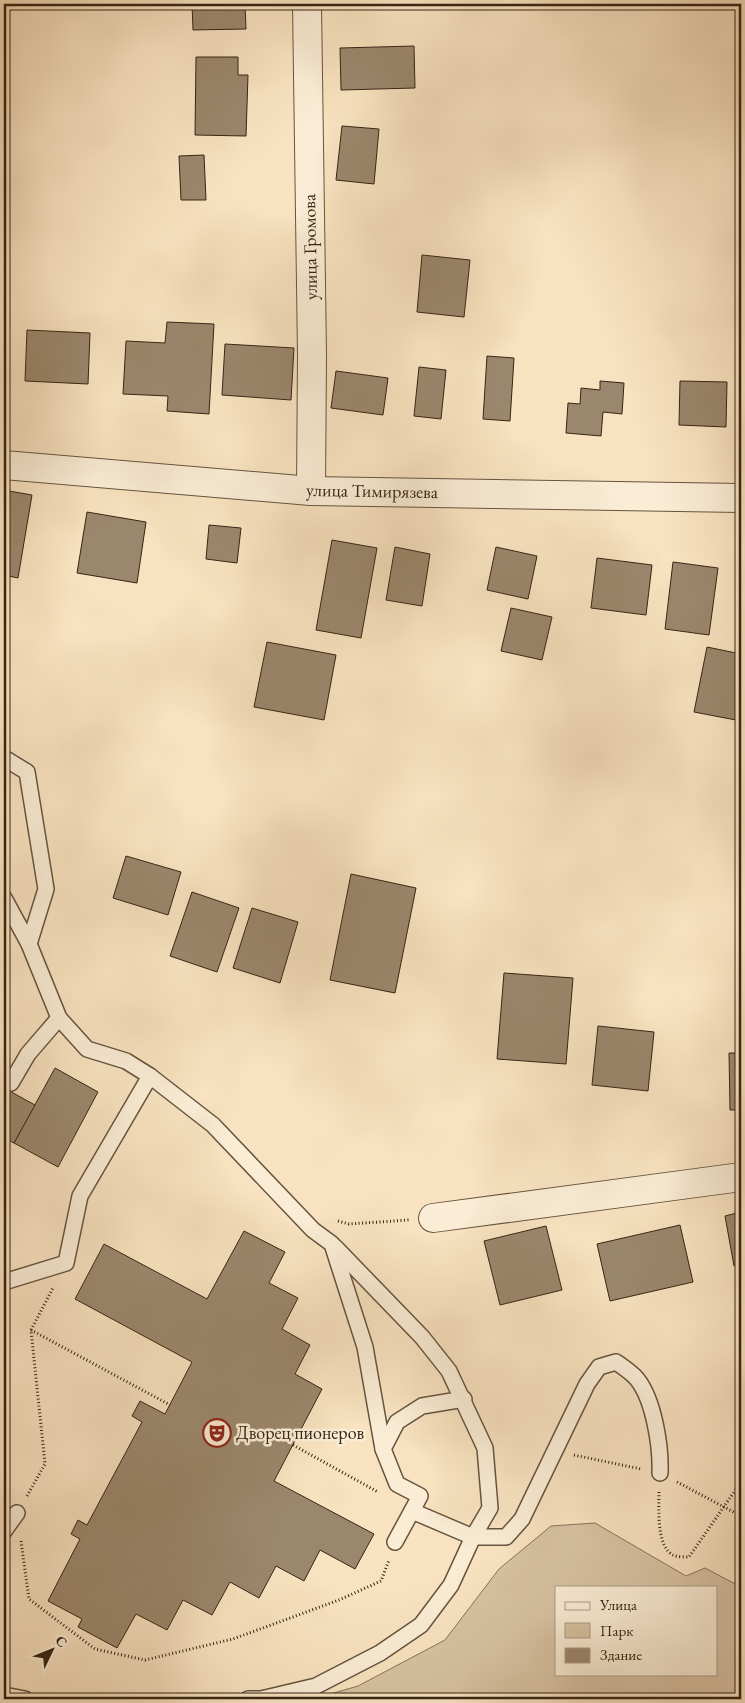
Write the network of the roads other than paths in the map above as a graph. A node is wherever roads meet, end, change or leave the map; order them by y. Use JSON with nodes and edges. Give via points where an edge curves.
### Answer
{"nodes":[{"id":1,"x":307,"y":4,"type":"edge"},
{"id":2,"x":4,"y":465,"type":"edge"},
{"id":3,"x":311,"y":491,"type":"junction"},
{"id":4,"x":741,"y":498,"type":"edge"},
{"id":5,"x":4,"y":758,"type":"edge"},
{"id":6,"x":4,"y":898,"type":"edge"},
{"id":7,"x":28,"y":944,"type":"junction"},
{"id":8,"x":59,"y":1018,"type":"junction"},
{"id":9,"x":150,"y":1076,"type":"junction"},
{"id":10,"x":11,"y":1083,"type":"dead end"},
{"id":11,"x":741,"y":1177,"type":"edge"},
{"id":12,"x":433,"y":1218,"type":"road end"},
{"id":13,"x":332,"y":1244,"type":"junction"},
{"id":14,"x":4,"y":1282,"type":"edge"},
{"id":15,"x":464,"y":1399,"type":"junction"},
{"id":16,"x":383,"y":1449,"type":"junction"},
{"id":17,"x":660,"y":1473,"type":"road end"},
{"id":18,"x":412,"y":1511,"type":"junction"},
{"id":19,"x":17,"y":1513,"type":"road end"},
{"id":20,"x":4,"y":1531,"type":"edge"},
{"id":21,"x":473,"y":1537,"type":"junction"},
{"id":22,"x":395,"y":1542,"type":"road end"},
{"id":23,"x":4,"y":1695,"type":"edge"},
{"id":24,"x":25,"y":1699,"type":"edge"},
{"id":25,"x":248,"y":1699,"type":"edge"}],
"edges":[{"from":1,"to":3,"type":"street","name":"улица Громова"},
{"from":2,"to":3,"type":"street","name":"улица Тимирязева"},
{"from":3,"to":4,"type":"street","name":"улица Тимирязева"},
{"from":5,"to":7,"type":"lane","via":[[27,772],[46,889]]},
{"from":6,"to":7,"type":"lane"},
{"from":7,"to":8,"type":"lane"},
{"from":8,"to":9,"type":"lane","via":[[87,1049],[126,1061]]},
{"from":8,"to":10,"type":"lane","via":[[28,1054]]},
{"from":9,"to":13,"type":"lane","via":[[213,1125],[296,1213]]},
{"from":9,"to":14,"type":"lane","via":[[80,1196],[66,1263]]},
{"from":11,"to":12,"type":"street"},
{"from":13,"to":15,"type":"lane","via":[[422,1338],[449,1371]]},
{"from":13,"to":16,"type":"lane","via":[[365,1347]]},
{"from":15,"to":16,"type":"lane","via":[[422,1406],[397,1422]]},
{"from":15,"to":21,"type":"lane","via":[[485,1448],[490,1508]]},
{"from":16,"to":18,"type":"lane","via":[[397,1484],[420,1496]]},
{"from":17,"to":21,"type":"lane","via":[[651,1408],[637,1380],[616,1362],[599,1367],[587,1384],[522,1519],[506,1537]]},
{"from":18,"to":21,"type":"lane"},
{"from":18,"to":22,"type":"lane"},
{"from":19,"to":20,"type":"lane"},
{"from":21,"to":25,"type":"lane","via":[[452,1585],[421,1625],[380,1653],[316,1686]]},
{"from":23,"to":24,"type":"lane"}]}
